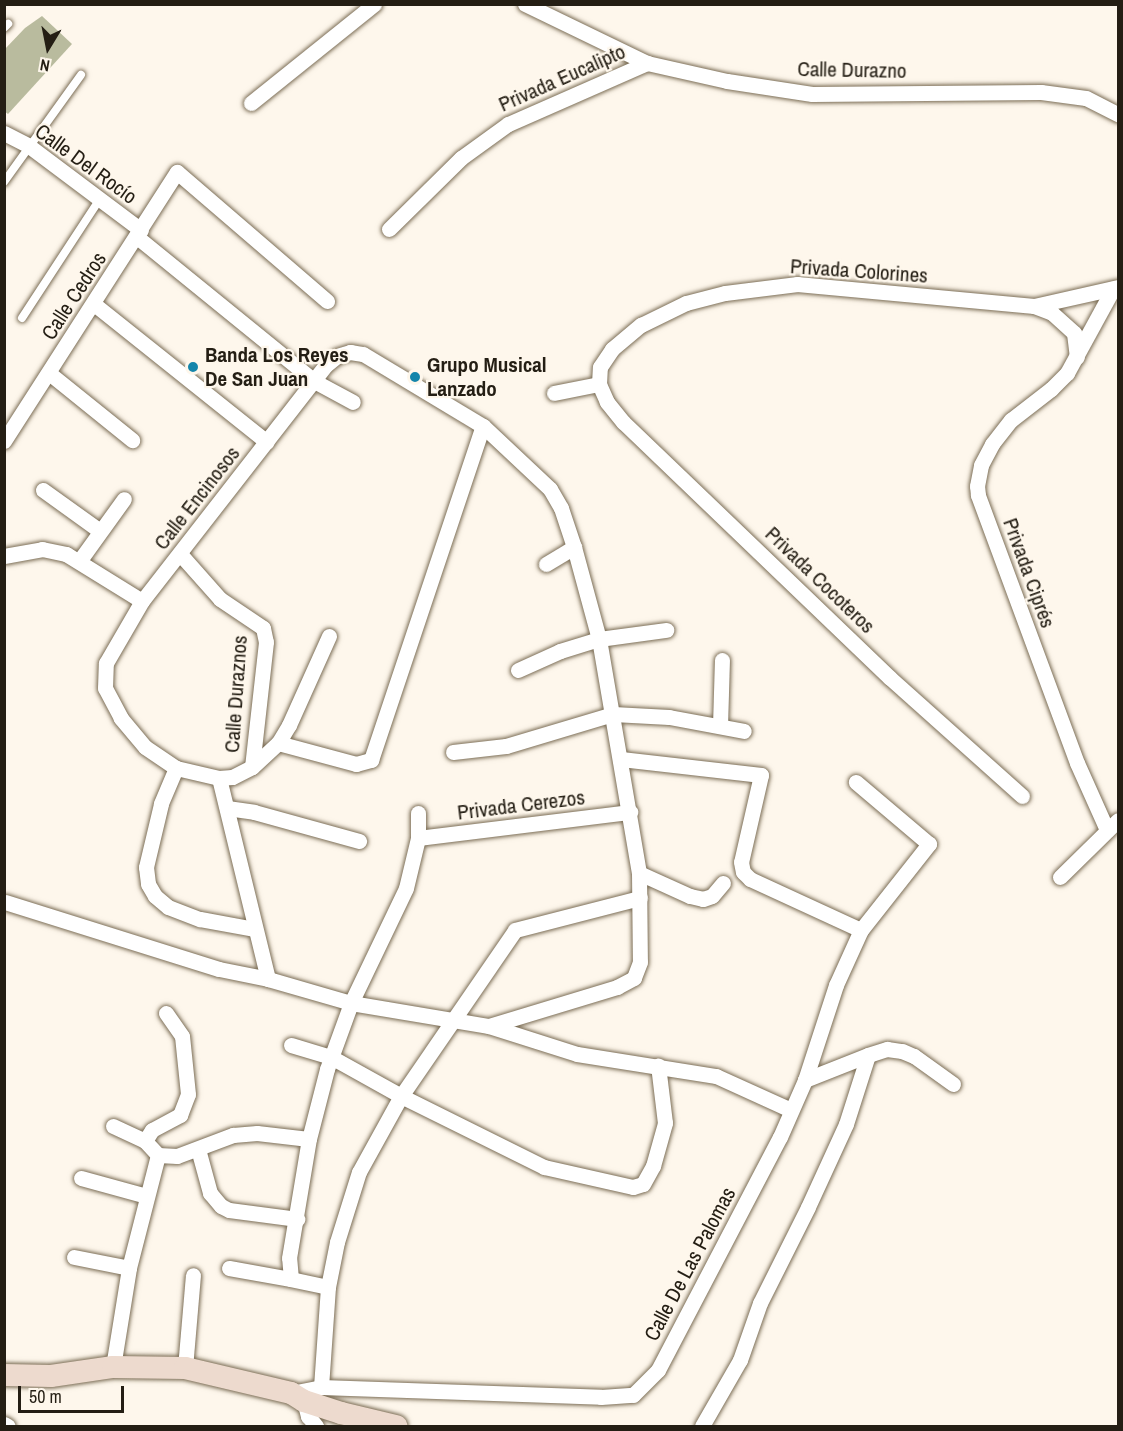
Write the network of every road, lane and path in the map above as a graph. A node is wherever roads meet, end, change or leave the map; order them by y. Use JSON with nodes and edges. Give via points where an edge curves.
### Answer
{"nodes":[{"id":1,"x":374,"y":4,"type":"edge"},
{"id":2,"x":525,"y":4,"type":"edge"},
{"id":3,"x":647,"y":63,"type":"junction"},
{"id":4,"x":81,"y":75,"type":"dead end"},
{"id":5,"x":251,"y":103,"type":"dead end"},
{"id":6,"x":1119,"y":114,"type":"edge"},
{"id":7,"x":4,"y":133,"type":"edge"},
{"id":8,"x":29,"y":146,"type":"junction"},
{"id":9,"x":4,"y":182,"type":"edge"},
{"id":10,"x":100,"y":199,"type":"junction"},
{"id":11,"x":389,"y":229,"type":"dead end"},
{"id":12,"x":139,"y":233,"type":"junction"},
{"id":13,"x":1116,"y":288,"type":"edge"},
{"id":14,"x":327,"y":301,"type":"dead end"},
{"id":15,"x":94,"y":304,"type":"junction"},
{"id":16,"x":1034,"y":306,"type":"junction"},
{"id":17,"x":22,"y":318,"type":"dead end"},
{"id":18,"x":1077,"y":357,"type":"junction"},
{"id":19,"x":49,"y":373,"type":"junction"},
{"id":20,"x":314,"y":381,"type":"junction"},
{"id":21,"x":599,"y":384,"type":"junction"},
{"id":22,"x":554,"y":393,"type":"dead end"},
{"id":23,"x":353,"y":402,"type":"dead end"},
{"id":24,"x":483,"y":426,"type":"junction"},
{"id":25,"x":4,"y":441,"type":"edge"},
{"id":26,"x":132,"y":441,"type":"dead end"},
{"id":27,"x":267,"y":442,"type":"junction"},
{"id":28,"x":44,"y":490,"type":"dead end"},
{"id":29,"x":124,"y":499,"type":"dead end"},
{"id":30,"x":100,"y":531,"type":"junction"},
{"id":31,"x":574,"y":547,"type":"junction"},
{"id":32,"x":181,"y":555,"type":"junction"},
{"id":33,"x":4,"y":556,"type":"edge"},
{"id":34,"x":80,"y":560,"type":"junction"},
{"id":35,"x":546,"y":564,"type":"dead end"},
{"id":36,"x":142,"y":601,"type":"junction"},
{"id":37,"x":666,"y":630,"type":"dead end"},
{"id":38,"x":329,"y":636,"type":"dead end"},
{"id":39,"x":600,"y":639,"type":"junction"},
{"id":40,"x":722,"y":660,"type":"dead end"},
{"id":41,"x":518,"y":670,"type":"dead end"},
{"id":42,"x":613,"y":714,"type":"junction"},
{"id":43,"x":720,"y":726,"type":"junction"},
{"id":44,"x":744,"y":731,"type":"dead end"},
{"id":45,"x":278,"y":743,"type":"junction"},
{"id":46,"x":453,"y":752,"type":"dead end"},
{"id":47,"x":621,"y":759,"type":"junction"},
{"id":48,"x":252,"y":767,"type":"junction"},
{"id":49,"x":176,"y":768,"type":"junction"},
{"id":50,"x":219,"y":778,"type":"junction"},
{"id":51,"x":855,"y":782,"type":"dead end"},
{"id":52,"x":1022,"y":796,"type":"dead end"},
{"id":53,"x":227,"y":808,"type":"junction"},
{"id":54,"x":630,"y":812,"type":"junction"},
{"id":55,"x":418,"y":813,"type":"dead end"},
{"id":56,"x":1113,"y":825,"type":"edge"},
{"id":57,"x":418,"y":838,"type":"junction"},
{"id":58,"x":359,"y":841,"type":"dead end"},
{"id":59,"x":639,"y":873,"type":"junction"},
{"id":60,"x":1060,"y":876,"type":"dead end"},
{"id":61,"x":723,"y":883,"type":"dead end"},
{"id":62,"x":640,"y":898,"type":"junction"},
{"id":63,"x":5,"y":902,"type":"edge"},
{"id":64,"x":255,"y":929,"type":"junction"},
{"id":65,"x":861,"y":930,"type":"junction"},
{"id":66,"x":268,"y":980,"type":"junction"},
{"id":67,"x":351,"y":1003,"type":"junction"},
{"id":68,"x":166,"y":1013,"type":"dead end"},
{"id":69,"x":456,"y":1020,"type":"junction"},
{"id":70,"x":489,"y":1026,"type":"junction"},
{"id":71,"x":291,"y":1045,"type":"dead end"},
{"id":72,"x":868,"y":1055,"type":"junction"},
{"id":73,"x":331,"y":1057,"type":"junction"},
{"id":74,"x":658,"y":1065,"type":"junction"},
{"id":75,"x":805,"y":1080,"type":"junction"},
{"id":76,"x":953,"y":1084,"type":"dead end"},
{"id":77,"x":401,"y":1096,"type":"junction"},
{"id":78,"x":791,"y":1110,"type":"junction"},
{"id":79,"x":113,"y":1126,"type":"dead end"},
{"id":80,"x":309,"y":1139,"type":"junction"},
{"id":81,"x":145,"y":1141,"type":"junction"},
{"id":82,"x":198,"y":1149,"type":"junction"},
{"id":83,"x":158,"y":1155,"type":"junction"},
{"id":84,"x":81,"y":1178,"type":"dead end"},
{"id":85,"x":147,"y":1196,"type":"junction"},
{"id":86,"x":297,"y":1219,"type":"junction"},
{"id":87,"x":74,"y":1257,"type":"dead end"},
{"id":88,"x":129,"y":1268,"type":"junction"},
{"id":89,"x":228,"y":1268,"type":"dead end"},
{"id":90,"x":193,"y":1275,"type":"dead end"},
{"id":91,"x":291,"y":1279,"type":"junction"},
{"id":92,"x":328,"y":1287,"type":"junction"},
{"id":93,"x":113,"y":1367,"type":"junction"},
{"id":94,"x":185,"y":1368,"type":"junction"},
{"id":95,"x":4,"y":1375,"type":"edge"},
{"id":96,"x":305,"y":1394,"type":"junction"},
{"id":97,"x":316,"y":1426,"type":"edge"},
{"id":98,"x":396,"y":1426,"type":"edge"},
{"id":99,"x":702,"y":1426,"type":"edge"}],
"edges":[{"from":1,"to":5,"type":"street"},
{"from":2,"to":3,"type":"street","name":"Calle Durazno"},
{"from":3,"to":6,"type":"street","name":"Calle Durazno","via":[[812,94],[1041,92],[1086,98]]},
{"from":3,"to":11,"type":"street","name":"Privada Eucalipto","via":[[508,124],[460,158]]},
{"from":4,"to":8,"type":"lane"},
{"from":7,"to":8,"type":"street","name":"Calle Del Rocío"},
{"from":8,"to":9,"type":"lane"},
{"from":8,"to":10,"type":"street","name":"Calle Del Rocío"},
{"from":10,"to":12,"type":"street","name":"Calle Del Rocío"},
{"from":10,"to":17,"type":"lane"},
{"from":12,"to":14,"type":"street","name":"Calle Cedros","via":[[177,172]]},
{"from":12,"to":15,"type":"street","name":"Calle Cedros"},
{"from":12,"to":20,"type":"street","name":"Calle Del Rocío"},
{"from":13,"to":16,"type":"street","name":"Privada Colorines"},
{"from":13,"to":18,"type":"street","name":"Privada Ciprés"},
{"from":15,"to":19,"type":"street","name":"Calle Cedros"},
{"from":15,"to":27,"type":"street"},
{"from":16,"to":18,"type":"street","via":[[1052,313],[1074,333]]},
{"from":16,"to":21,"type":"street","name":"Privada Colorines","via":[[797,284],[725,293],[686,303],[632,331],[600,367]]},
{"from":18,"to":56,"type":"street","name":"Privada Ciprés","via":[[1051,389],[999,433],[985,455],[977,486],[1077,763]]},
{"from":19,"to":25,"type":"street","name":"Calle Cedros"},
{"from":19,"to":26,"type":"street"},
{"from":20,"to":23,"type":"street","name":"Calle Del Rocío"},
{"from":20,"to":24,"type":"street","name":"Calle Encinosos","via":[[338,356],[350,352],[363,354]]},
{"from":20,"to":27,"type":"street","name":"Calle Encinosos"},
{"from":21,"to":22,"type":"street"},
{"from":21,"to":52,"type":"street","name":"Privada Cocoteros","via":[[623,422],[890,678]]},
{"from":24,"to":31,"type":"street","name":"Calle Encinosos","via":[[550,489]]},
{"from":24,"to":45,"type":"street","via":[[374,755],[368,763],[356,764]]},
{"from":27,"to":32,"type":"street","name":"Calle Encinosos"},
{"from":28,"to":30,"type":"street"},
{"from":29,"to":30,"type":"street"},
{"from":30,"to":34,"type":"street"},
{"from":31,"to":35,"type":"street"},
{"from":31,"to":39,"type":"street","name":"Calle Encinosos"},
{"from":32,"to":36,"type":"street","name":"Calle Encinosos"},
{"from":32,"to":48,"type":"street","name":"Calle Duraznos","via":[[220,599],[263,628],[266,642]]},
{"from":33,"to":34,"type":"street","via":[[42,549]]},
{"from":34,"to":36,"type":"street"},
{"from":36,"to":49,"type":"street","name":"Calle Encinosos","via":[[105,663],[105,688],[121,718],[145,747]]},
{"from":37,"to":39,"type":"street"},
{"from":38,"to":45,"type":"street"},
{"from":39,"to":41,"type":"street"},
{"from":39,"to":42,"type":"street","name":"Calle Encinosos"},
{"from":40,"to":43,"type":"street"},
{"from":42,"to":43,"type":"street","via":[[669,717]]},
{"from":42,"to":46,"type":"street","via":[[506,746]]},
{"from":42,"to":47,"type":"street","name":"Calle Encinosos"},
{"from":43,"to":44,"type":"street"},
{"from":45,"to":48,"type":"street"},
{"from":47,"to":54,"type":"street","name":"Calle Encinosos"},
{"from":47,"to":65,"type":"street","via":[[761,776],[741,862],[743,872],[750,879]]},
{"from":48,"to":50,"type":"street","via":[[232,777]]},
{"from":49,"to":50,"type":"street","name":"Calle Encinosos"},
{"from":49,"to":64,"type":"street","via":[[161,804],[146,867],[148,884],[168,908],[200,919]]},
{"from":50,"to":53,"type":"street","name":"Calle Duraznos"},
{"from":51,"to":65,"type":"street","name":"Calle De Las Palomas","via":[[929,844]]},
{"from":53,"to":58,"type":"street"},
{"from":53,"to":64,"type":"street","name":"Calle Duraznos"},
{"from":54,"to":57,"type":"street","name":"Privada Cerezos"},
{"from":54,"to":59,"type":"street","name":"Calle Encinosos"},
{"from":55,"to":57,"type":"street"},
{"from":56,"to":60,"type":"street"},
{"from":57,"to":67,"type":"street","via":[[406,888]]},
{"from":59,"to":61,"type":"street","via":[[690,896],[704,898],[712,896]]},
{"from":59,"to":62,"type":"street","name":"Calle Encinosos"},
{"from":62,"to":69,"type":"street","via":[[515,930]]},
{"from":62,"to":70,"type":"street","name":"Calle Encinosos","via":[[640,963],[629,982]]},
{"from":63,"to":66,"type":"street","via":[[219,969]]},
{"from":64,"to":66,"type":"street","name":"Calle Duraznos"},
{"from":65,"to":75,"type":"street","name":"Calle De Las Palomas","via":[[836,985]]},
{"from":66,"to":67,"type":"street"},
{"from":67,"to":69,"type":"street"},
{"from":67,"to":73,"type":"street"},
{"from":68,"to":81,"type":"street","via":[[182,1036],[188,1095],[180,1115],[153,1130]]},
{"from":69,"to":70,"type":"street"},
{"from":69,"to":77,"type":"street"},
{"from":70,"to":74,"type":"street","via":[[578,1054]]},
{"from":71,"to":73,"type":"street"},
{"from":72,"to":75,"type":"street"},
{"from":72,"to":76,"type":"street","via":[[887,1049],[902,1051]]},
{"from":72,"to":99,"type":"street","via":[[846,1124],[764,1293],[740,1360]]},
{"from":73,"to":77,"type":"street"},
{"from":73,"to":80,"type":"street"},
{"from":74,"to":77,"type":"street","via":[[665,1123],[653,1166],[643,1184],[633,1187],[544,1167]]},
{"from":74,"to":78,"type":"street","via":[[716,1076]]},
{"from":75,"to":78,"type":"street","name":"Calle De Las Palomas"},
{"from":77,"to":92,"type":"street","via":[[372,1145],[349,1198]]},
{"from":78,"to":96,"type":"street","name":"Calle De Las Palomas","via":[[658,1370],[633,1395]]},
{"from":79,"to":81,"type":"street"},
{"from":80,"to":82,"type":"street","via":[[257,1133],[233,1135]]},
{"from":80,"to":86,"type":"street"},
{"from":81,"to":83,"type":"street"},
{"from":82,"to":83,"type":"street"},
{"from":82,"to":86,"type":"street","via":[[210,1194],[221,1206]]},
{"from":83,"to":85,"type":"street"},
{"from":84,"to":85,"type":"street"},
{"from":85,"to":88,"type":"street"},
{"from":86,"to":91,"type":"street","via":[[289,1258]]},
{"from":87,"to":88,"type":"street"},
{"from":88,"to":93,"type":"street"},
{"from":89,"to":91,"type":"street"},
{"from":90,"to":94,"type":"street"},
{"from":91,"to":92,"type":"street"},
{"from":92,"to":96,"type":"street"},
{"from":93,"to":94,"type":"street"},
{"from":93,"to":95,"type":"street","via":[[51,1376]]},
{"from":94,"to":96,"type":"street"},
{"from":96,"to":97,"type":"street","via":[[308,1416]]},
{"from":96,"to":98,"type":"street"}]}
